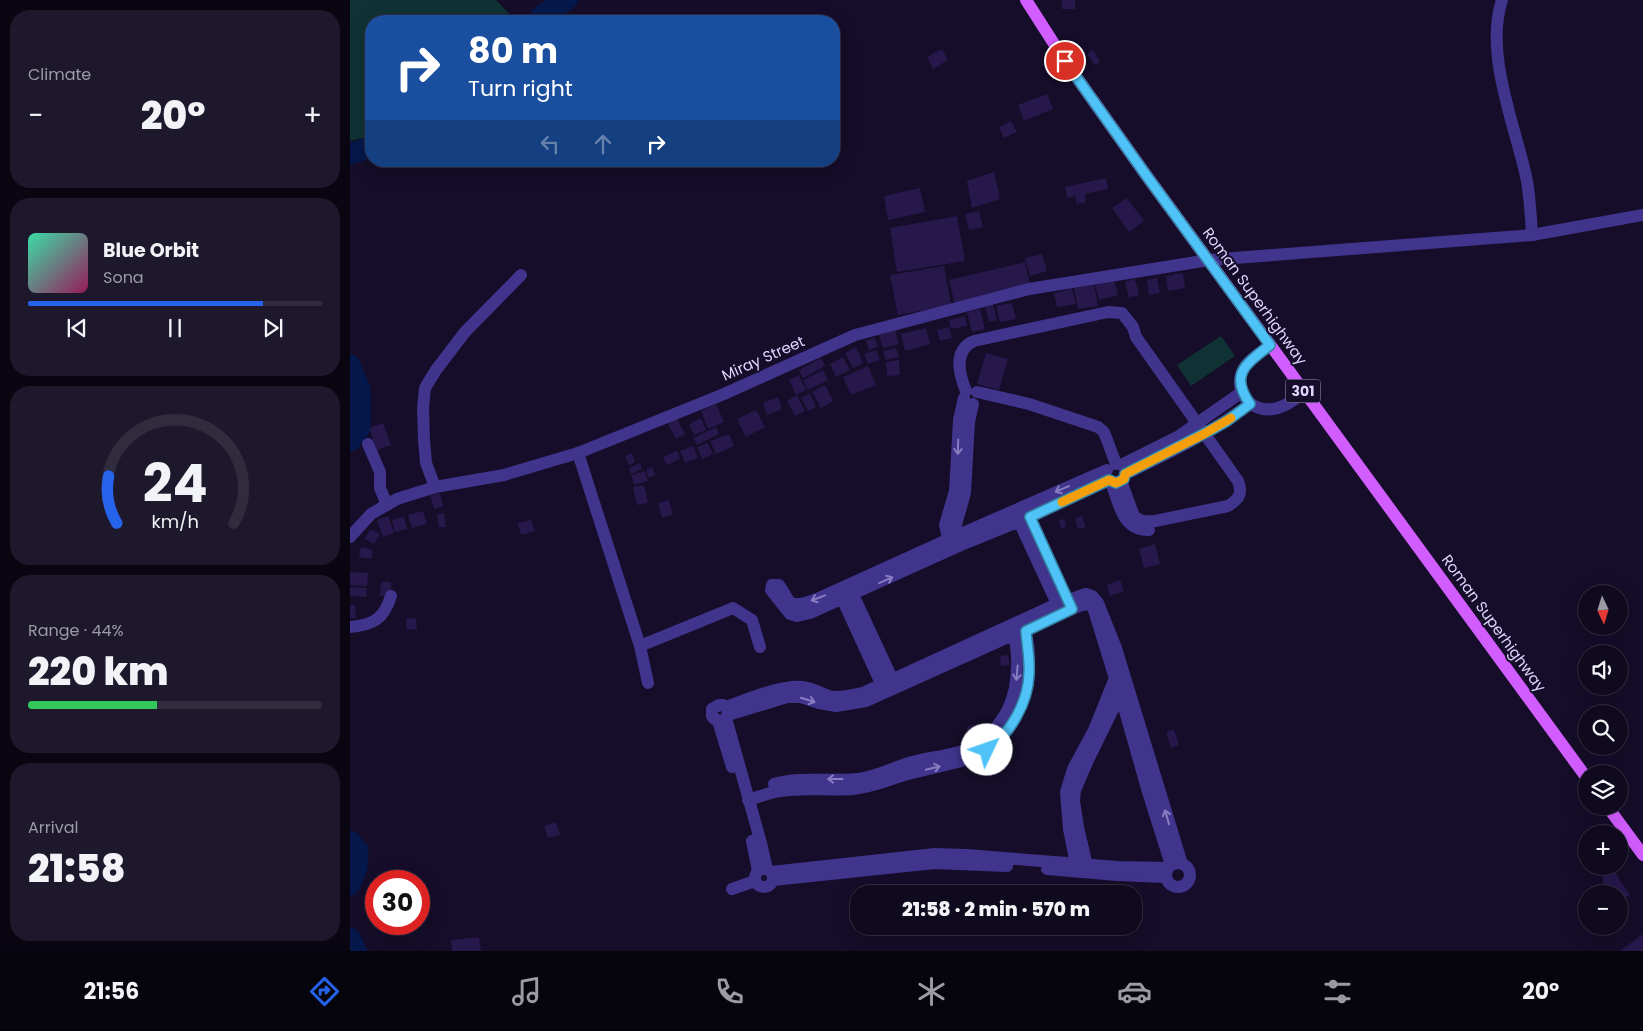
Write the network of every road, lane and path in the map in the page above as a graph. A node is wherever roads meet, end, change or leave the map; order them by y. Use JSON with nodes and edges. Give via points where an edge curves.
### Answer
{"nodes":[{"id":1,"x":1026,"y":0,"type":"edge"},
{"id":2,"x":1502,"y":0,"type":"edge"},
{"id":3,"x":1643,"y":215,"type":"edge"},
{"id":4,"x":1532,"y":235,"type":"junction"},
{"id":5,"x":1209,"y":260,"type":"junction"},
{"id":6,"x":521,"y":275,"type":"dead end"},
{"id":7,"x":1270,"y":345,"type":"junction"},
{"id":8,"x":1242,"y":392,"type":"junction"},
{"id":9,"x":1304,"y":393,"type":"junction"},
{"id":10,"x":972,"y":397,"type":"junction"},
{"id":11,"x":1226,"y":403,"type":"junction"},
{"id":12,"x":1250,"y":404,"type":"junction"},
{"id":13,"x":1234,"y":416,"type":"junction"},
{"id":14,"x":1204,"y":427,"type":"junction"},
{"id":15,"x":368,"y":444,"type":"dead end"},
{"id":16,"x":578,"y":452,"type":"junction"},
{"id":17,"x":1115,"y":473,"type":"junction"},
{"id":18,"x":435,"y":487,"type":"junction"},
{"id":19,"x":387,"y":505,"type":"junction"},
{"id":20,"x":1022,"y":514,"type":"junction"},
{"id":21,"x":350,"y":537,"type":"edge"},
{"id":22,"x":954,"y":543,"type":"junction"},
{"id":23,"x":845,"y":592,"type":"junction"},
{"id":24,"x":391,"y":596,"type":"dead end"},
{"id":25,"x":1064,"y":607,"type":"junction"},
{"id":26,"x":350,"y":627,"type":"edge"},
{"id":27,"x":1017,"y":628,"type":"junction"},
{"id":28,"x":640,"y":646,"type":"junction"},
{"id":29,"x":760,"y":647,"type":"dead end"},
{"id":30,"x":648,"y":683,"type":"dead end"},
{"id":31,"x":889,"y":686,"type":"junction"},
{"id":32,"x":1120,"y":687,"type":"junction"},
{"id":33,"x":1098,"y":732,"type":"junction"},
{"id":34,"x":735,"y":764,"type":"junction"},
{"id":35,"x":1578,"y":766,"type":"edge"},
{"id":36,"x":747,"y":797,"type":"junction"},
{"id":37,"x":1614,"y":815,"type":"edge"},
{"id":38,"x":1643,"y":855,"type":"edge"},
{"id":39,"x":1082,"y":868,"type":"junction"},
{"id":40,"x":765,"y":875,"type":"junction"},
{"id":41,"x":732,"y":889,"type":"dead end"}],
"edges":[{"from":1,"to":5,"type":"main road","name":"Roman Superhighway","number":"301","via":[[1065,61]]},
{"from":2,"to":4,"type":"street","via":[[1497,55],[1527,182]]},
{"from":3,"to":4,"type":"street","name":"Miray Street"},
{"from":4,"to":5,"type":"street","name":"Miray Street"},
{"from":5,"to":7,"type":"main road","name":"Roman Superhighway","number":"301"},
{"from":5,"to":16,"type":"street","name":"Miray Street","via":[[1029,289],[855,335],[724,394]]},
{"from":6,"to":18,"type":"street","via":[[465,332],[426,388],[422,408],[426,463]]},
{"from":7,"to":8,"type":"street","via":[[1247,363],[1239,380]]},
{"from":7,"to":9,"type":"main road","name":"Roman Superhighway","number":"301"},
{"from":8,"to":11,"type":"street"},
{"from":8,"to":12,"type":"street"},
{"from":9,"to":12,"type":"street","via":[[1283,407],[1272,410]]},
{"from":9,"to":35,"type":"main road","name":"Roman Superhighway","number":"301"},
{"from":10,"to":14,"type":"street","via":[[960,372],[960,359],[967,344],[1108,312],[1122,313]]},
{"from":10,"to":17,"type":"street","via":[[1029,408],[1100,434]]},
{"from":10,"to":22,"type":"street","one_way":true,"via":[[967,479],[957,502]]},
{"from":11,"to":13,"type":"street"},
{"from":11,"to":14,"type":"street"},
{"from":12,"to":13,"type":"street"},
{"from":13,"to":14,"type":"street"},
{"from":14,"to":17,"type":"street"},
{"from":14,"to":17,"type":"street","via":[[1231,464],[1246,477],[1250,487],[1249,497],[1231,514],[1198,517],[1156,530],[1140,525],[1132,527],[1127,521]]},
{"from":15,"to":19,"type":"street","via":[[378,465],[380,488]]},
{"from":16,"to":18,"type":"street","name":"Miray Street","via":[[504,475]]},
{"from":16,"to":28,"type":"street"},
{"from":17,"to":20,"type":"street"},
{"from":18,"to":19,"type":"street","name":"Miray Street"},
{"from":19,"to":21,"type":"street","name":"Miray Street","via":[[371,514]]},
{"from":20,"to":22,"type":"street"},
{"from":20,"to":25,"type":"street"},
{"from":22,"to":23,"type":"street"},
{"from":23,"to":23,"type":"street","one_way":true,"via":[[795,605],[790,604],[779,585],[771,587],[786,610],[797,616],[810,613]]},
{"from":23,"to":31,"type":"street"},
{"from":24,"to":26,"type":"street","via":[[382,616],[374,622]]},
{"from":25,"to":27,"type":"street"},
{"from":25,"to":32,"type":"street","via":[[1095,605]]},
{"from":27,"to":31,"type":"street"},
{"from":27,"to":36,"type":"street","via":[[1017,675],[1010,716],[995,738],[982,742],[959,757],[934,757],[902,771],[860,783],[779,787]]},
{"from":28,"to":29,"type":"street","via":[[734,608],[752,620]]},
{"from":28,"to":30,"type":"street"},
{"from":31,"to":34,"type":"street","via":[[831,701],[787,693],[753,702],[724,715]]},
{"from":32,"to":33,"type":"street"},
{"from":32,"to":33,"type":"street"},
{"from":32,"to":39,"type":"street","via":[[1153,790],[1172,869]]},
{"from":33,"to":39,"type":"street","via":[[1085,756],[1070,801],[1078,827]]},
{"from":34,"to":36,"type":"street"},
{"from":34,"to":40,"type":"street","via":[[754,847]]},
{"from":36,"to":40,"type":"street","via":[[761,843]]},
{"from":37,"to":38,"type":"main road"},
{"from":39,"to":40,"type":"street","via":[[935,859]]},
{"from":40,"to":41,"type":"street"}]}
